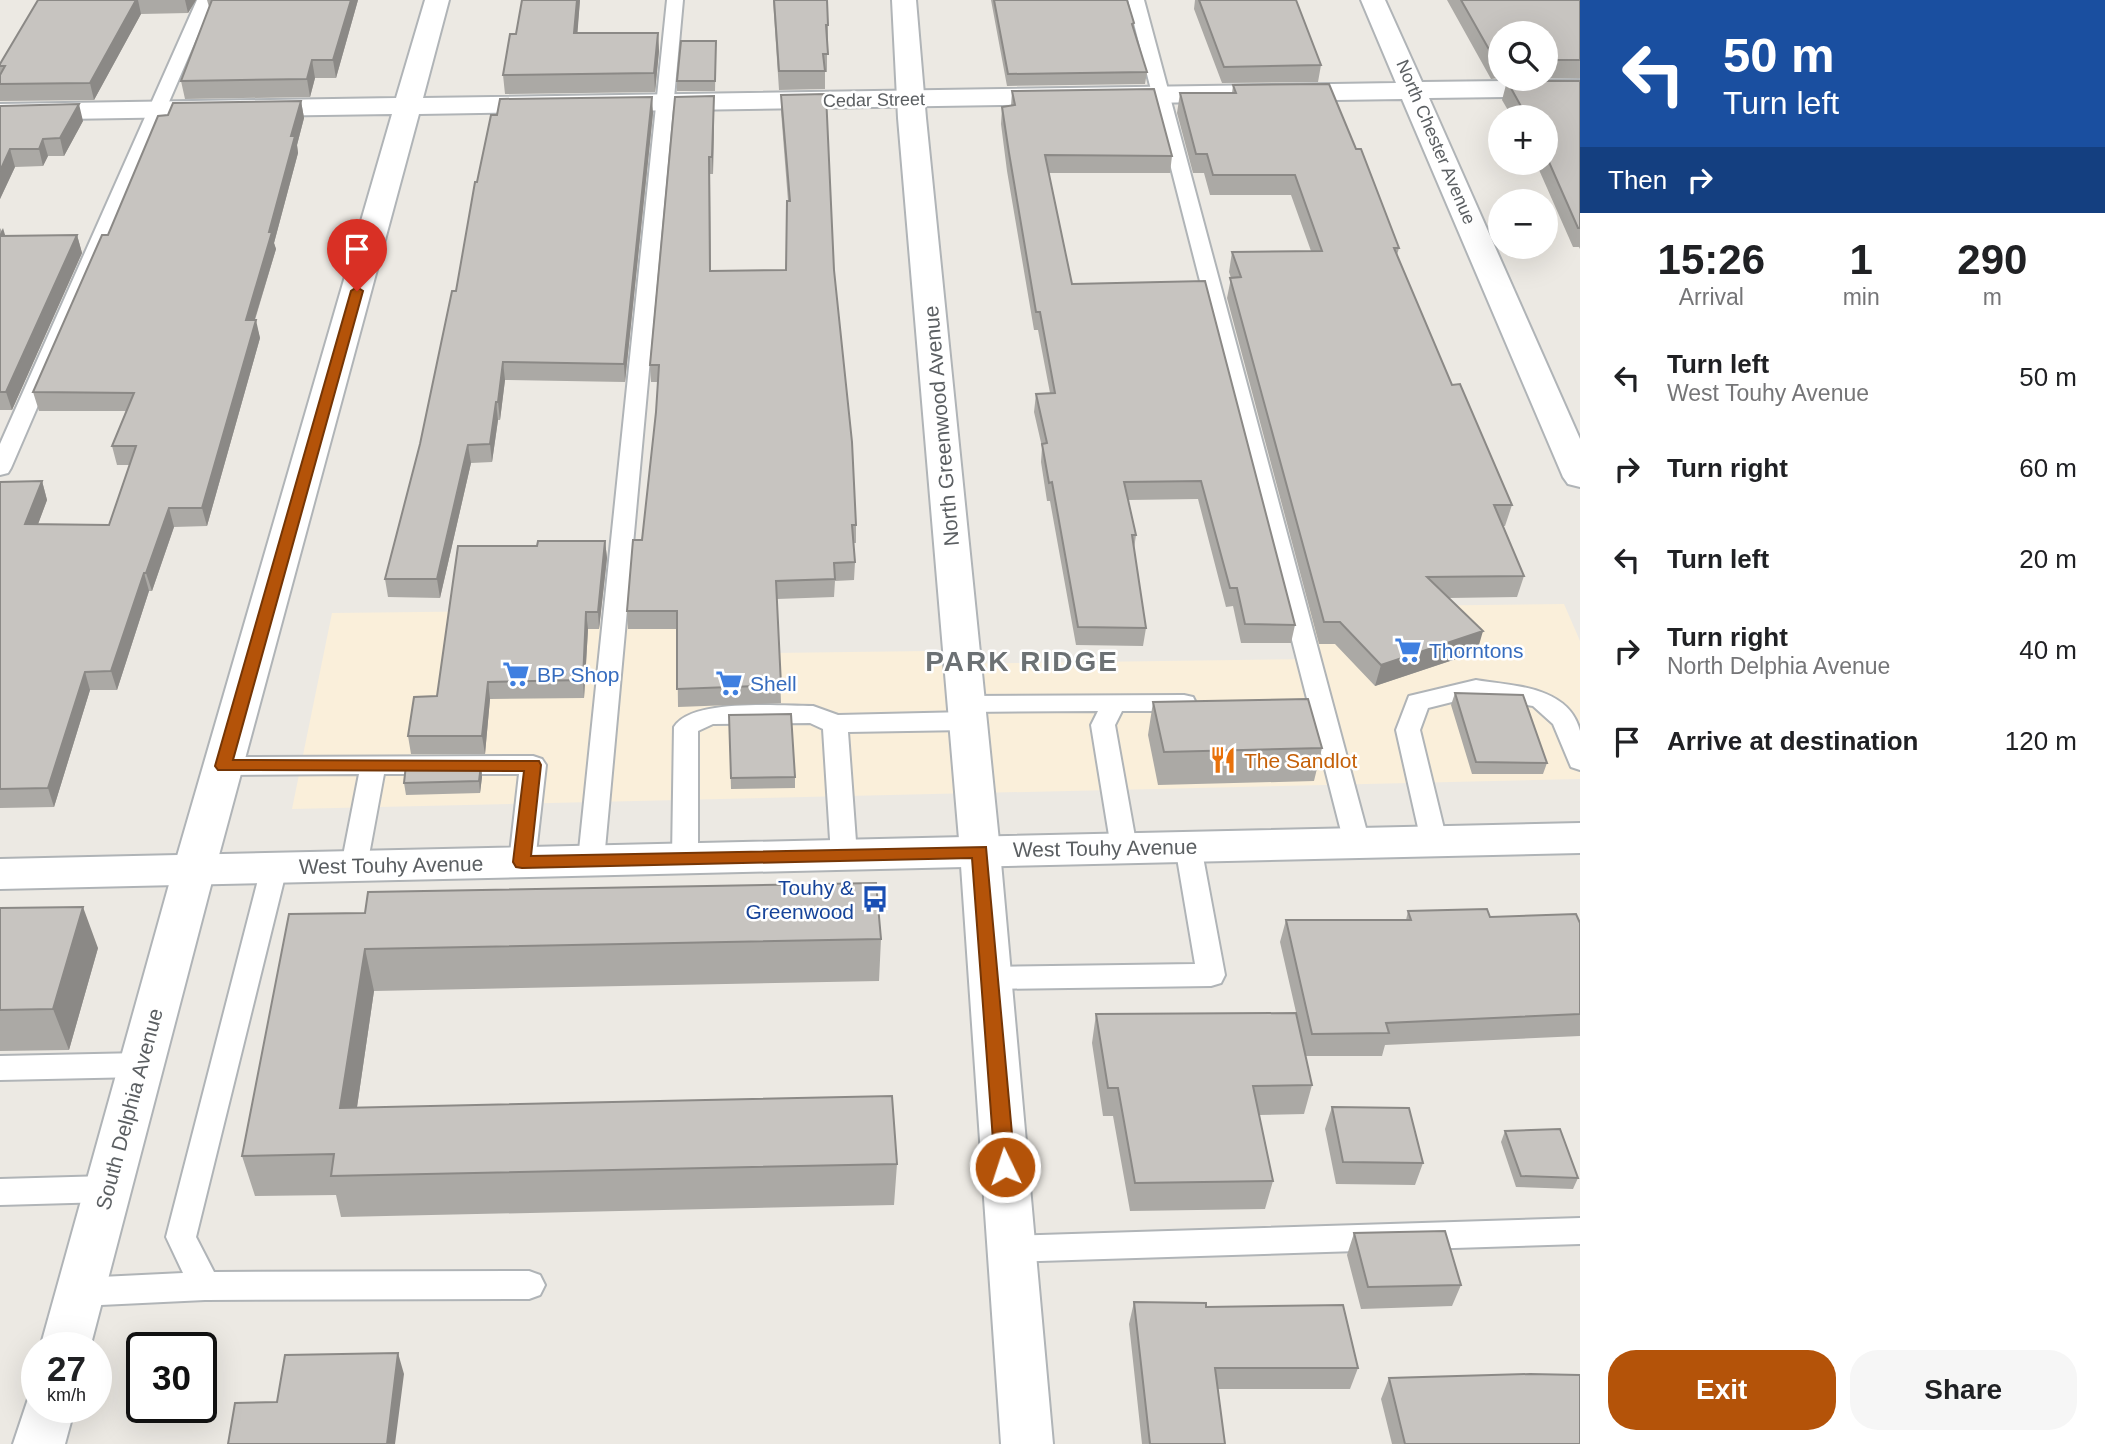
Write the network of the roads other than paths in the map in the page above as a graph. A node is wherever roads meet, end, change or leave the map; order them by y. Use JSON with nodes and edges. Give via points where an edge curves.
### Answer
{"nodes":[{"id":1,"x":205,"y":0,"type":"edge"},
{"id":2,"x":437,"y":0,"type":"edge"},
{"id":3,"x":675,"y":0,"type":"edge"},
{"id":4,"x":904,"y":0,"type":"edge"},
{"id":5,"x":1136,"y":0,"type":"edge"},
{"id":6,"x":1373,"y":0,"type":"edge"},
{"id":7,"x":1580,"y":88,"type":"edge"},
{"id":8,"x":1414,"y":91,"type":"junction"},
{"id":9,"x":1160,"y":95,"type":"junction"},
{"id":10,"x":911,"y":99,"type":"junction"},
{"id":11,"x":665,"y":103,"type":"junction"},
{"id":12,"x":409,"y":106,"type":"junction"},
{"id":13,"x":156,"y":109,"type":"junction"},
{"id":14,"x":0,"y":112,"type":"edge"},
{"id":15,"x":0,"y":468,"type":"edge"},
{"id":16,"x":1580,"y":477,"type":"edge"},
{"id":17,"x":1293,"y":701,"type":"edge"},
{"id":18,"x":1320,"y":701,"type":"junction"},
{"id":19,"x":1210,"y":702,"type":"edge"},
{"id":20,"x":1114,"y":703,"type":"junction"},
{"id":21,"x":967,"y":713,"type":"junction"},
{"id":22,"x":1571,"y":720,"type":"edge"},
{"id":23,"x":835,"y":724,"type":"junction"},
{"id":24,"x":1580,"y":761,"type":"edge"},
{"id":25,"x":373,"y":765,"type":"junction"},
{"id":26,"x":223,"y":766,"type":"junction"},
{"id":27,"x":1580,"y":838,"type":"edge"},
{"id":28,"x":1434,"y":841,"type":"junction"},
{"id":29,"x":1357,"y":843,"type":"junction"},
{"id":30,"x":1188,"y":846,"type":"junction"},
{"id":31,"x":1124,"y":848,"type":"junction"},
{"id":32,"x":980,"y":851,"type":"junction"},
{"id":33,"x":844,"y":855,"type":"junction"},
{"id":34,"x":685,"y":858,"type":"junction"},
{"id":35,"x":590,"y":860,"type":"junction"},
{"id":36,"x":522,"y":862,"type":"junction"},
{"id":37,"x":354,"y":866,"type":"junction"},
{"id":38,"x":274,"y":868,"type":"junction"},
{"id":39,"x":194,"y":870,"type":"junction"},
{"id":40,"x":0,"y":874,"type":"edge"},
{"id":41,"x":990,"y":978,"type":"junction"},
{"id":42,"x":141,"y":1065,"type":"junction"},
{"id":43,"x":0,"y":1068,"type":"edge"},
{"id":44,"x":107,"y":1189,"type":"junction"},
{"id":45,"x":0,"y":1192,"type":"edge"},
{"id":46,"x":1580,"y":1231,"type":"edge"},
{"id":47,"x":1011,"y":1249,"type":"junction"},
{"id":48,"x":530,"y":1285,"type":"dead end"},
{"id":49,"x":205,"y":1286,"type":"junction"},
{"id":50,"x":80,"y":1292,"type":"junction"},
{"id":51,"x":69,"y":1332,"type":"edge"},
{"id":52,"x":45,"y":1423,"type":"edge"},
{"id":53,"x":39,"y":1444,"type":"edge"},
{"id":54,"x":1027,"y":1444,"type":"edge"}],
"edges":[{"from":1,"to":13,"type":"lane"},
{"from":2,"to":12,"type":"street","name":"South Delphia Avenue"},
{"from":3,"to":11,"type":"lane"},
{"from":4,"to":10,"type":"street","name":"North Greenwood Avenue"},
{"from":5,"to":9,"type":"lane"},
{"from":6,"to":8,"type":"street","name":"North Chester Avenue"},
{"from":7,"to":8,"type":"street","name":"Cedar Street"},
{"from":8,"to":9,"type":"street","name":"Cedar Street"},
{"from":8,"to":16,"type":"street","name":"North Chester Avenue"},
{"from":9,"to":10,"type":"street","name":"Cedar Street"},
{"from":9,"to":18,"type":"lane"},
{"from":10,"to":11,"type":"street","name":"Cedar Street"},
{"from":10,"to":21,"type":"street","name":"North Greenwood Avenue"},
{"from":11,"to":12,"type":"street","name":"Cedar Street"},
{"from":11,"to":35,"type":"lane"},
{"from":12,"to":13,"type":"street","name":"Cedar Street"},
{"from":12,"to":26,"type":"street","name":"South Delphia Avenue"},
{"from":13,"to":14,"type":"street","name":"Cedar Street"},
{"from":13,"to":15,"type":"lane"},
{"from":17,"to":18,"type":"lane"},
{"from":18,"to":29,"type":"lane"},
{"from":19,"to":20,"type":"lane"},
{"from":20,"to":21,"type":"lane"},
{"from":20,"to":31,"type":"lane","via":[[1103,725]]},
{"from":21,"to":23,"type":"lane"},
{"from":21,"to":32,"type":"street","name":"North Greenwood Avenue"},
{"from":22,"to":24,"type":"lane"},
{"from":22,"to":28,"type":"lane","via":[[1540,699],[1476,688],[1418,702],[1408,730]]},
{"from":23,"to":33,"type":"lane"},
{"from":23,"to":34,"type":"lane","via":[[813,714],[710,716],[685,727]]},
{"from":25,"to":26,"type":"lane"},
{"from":25,"to":36,"type":"lane","via":[[533,765]]},
{"from":25,"to":37,"type":"lane"},
{"from":26,"to":39,"type":"street","name":"South Delphia Avenue"},
{"from":27,"to":28,"type":"street","name":"West Touhy Avenue"},
{"from":28,"to":29,"type":"street","name":"West Touhy Avenue"},
{"from":29,"to":30,"type":"street","name":"West Touhy Avenue"},
{"from":30,"to":31,"type":"street","name":"West Touhy Avenue"},
{"from":30,"to":41,"type":"lane","via":[[1211,975]]},
{"from":31,"to":32,"type":"street","name":"West Touhy Avenue"},
{"from":32,"to":33,"type":"street","name":"West Touhy Avenue"},
{"from":32,"to":41,"type":"street","name":"North Greenwood Avenue"},
{"from":33,"to":34,"type":"street","name":"West Touhy Avenue"},
{"from":34,"to":35,"type":"street","name":"West Touhy Avenue"},
{"from":35,"to":36,"type":"street","name":"West Touhy Avenue"},
{"from":36,"to":37,"type":"street","name":"West Touhy Avenue"},
{"from":37,"to":38,"type":"street","name":"West Touhy Avenue"},
{"from":38,"to":39,"type":"street","name":"West Touhy Avenue"},
{"from":38,"to":49,"type":"lane","via":[[181,1237]]},
{"from":39,"to":40,"type":"street","name":"West Touhy Avenue"},
{"from":39,"to":42,"type":"street","name":"South Delphia Avenue"},
{"from":41,"to":47,"type":"street","name":"North Greenwood Avenue"},
{"from":42,"to":43,"type":"lane"},
{"from":42,"to":44,"type":"street","name":"South Delphia Avenue"},
{"from":44,"to":45,"type":"lane"},
{"from":44,"to":50,"type":"street","name":"South Delphia Avenue"},
{"from":46,"to":47,"type":"lane"},
{"from":47,"to":54,"type":"street","name":"North Greenwood Avenue"},
{"from":48,"to":49,"type":"lane"},
{"from":49,"to":50,"type":"lane"},
{"from":50,"to":51,"type":"street","name":"South Delphia Avenue"},
{"from":52,"to":53,"type":"street"}]}
